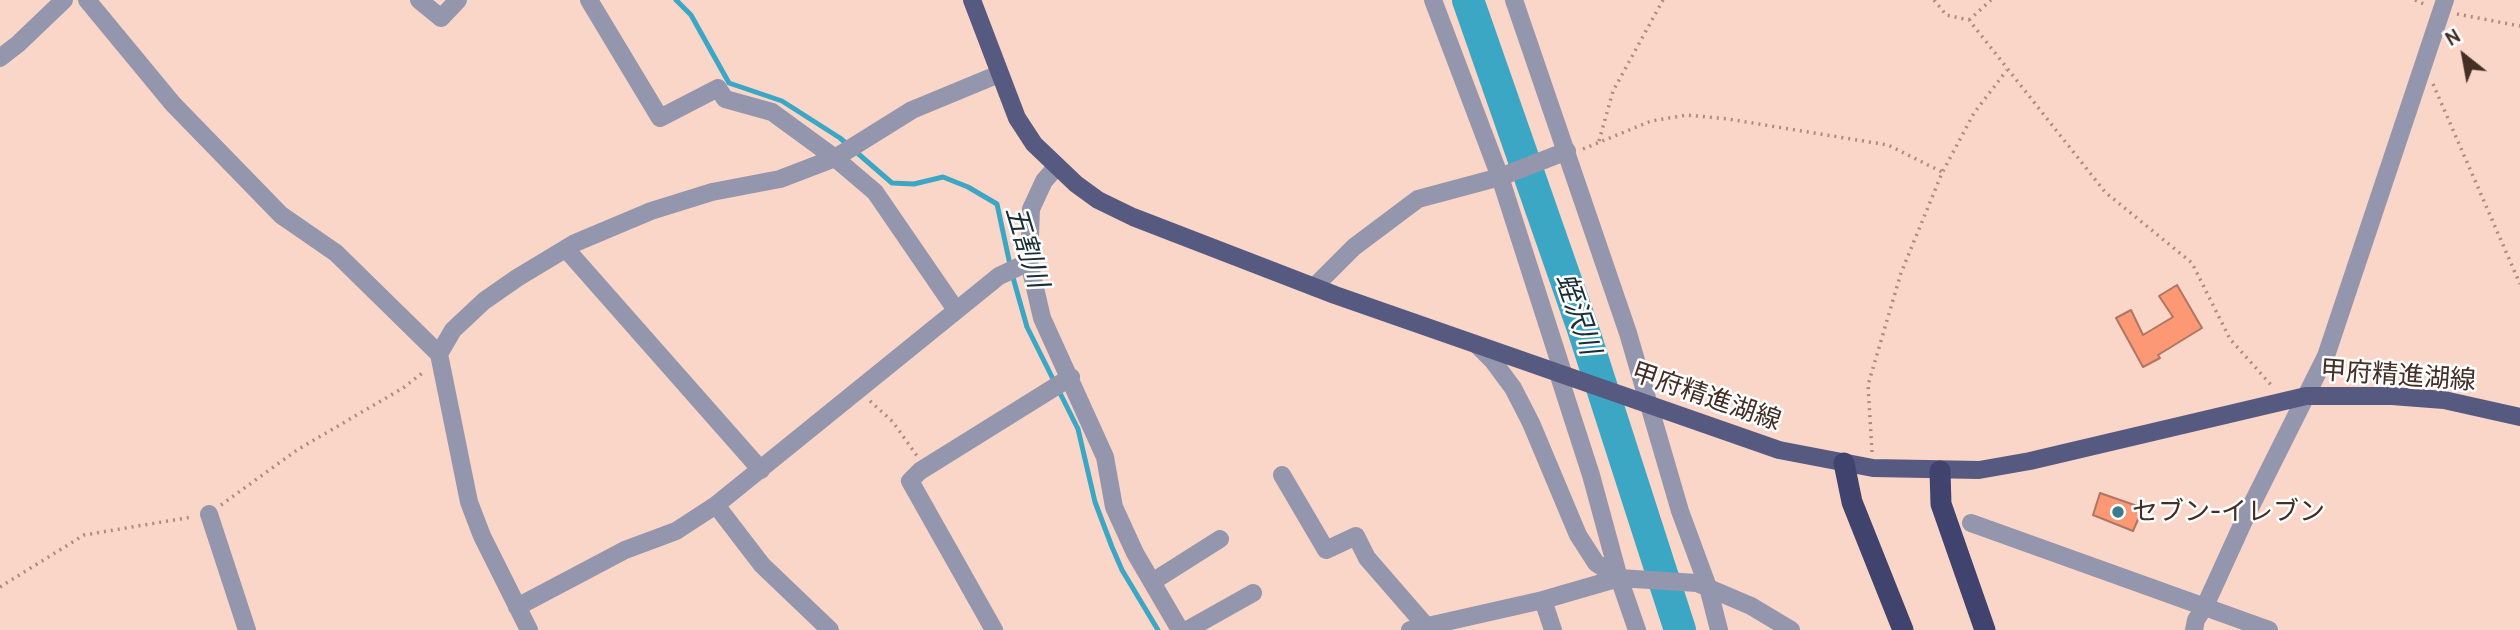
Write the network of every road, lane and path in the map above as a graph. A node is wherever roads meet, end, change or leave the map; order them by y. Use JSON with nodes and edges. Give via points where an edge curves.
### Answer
{"nodes":[{"id":1,"x":64,"y":0,"type":"edge"},
{"id":2,"x":87,"y":0,"type":"edge"},
{"id":3,"x":419,"y":0,"type":"edge"},
{"id":4,"x":458,"y":0,"type":"edge"},
{"id":5,"x":589,"y":0,"type":"edge"},
{"id":6,"x":972,"y":0,"type":"edge"},
{"id":7,"x":1433,"y":0,"type":"edge"},
{"id":8,"x":1514,"y":0,"type":"edge"},
{"id":9,"x":1663,"y":0,"type":"edge"},
{"id":10,"x":1934,"y":0,"type":"edge"},
{"id":11,"x":1991,"y":0,"type":"edge"},
{"id":12,"x":2444,"y":6,"type":"edge"},
{"id":13,"x":1969,"y":20,"type":"junction"},
{"id":14,"x":2520,"y":26,"type":"edge"},
{"id":15,"x":0,"y":58,"type":"edge"},
{"id":16,"x":2007,"y":70,"type":"junction"},
{"id":17,"x":2421,"y":73,"type":"junction"},
{"id":18,"x":999,"y":74,"type":"junction"},
{"id":19,"x":1599,"y":141,"type":"junction"},
{"id":20,"x":1562,"y":153,"type":"junction"},
{"id":21,"x":835,"y":158,"type":"junction"},
{"id":22,"x":1057,"y":166,"type":"junction"},
{"id":23,"x":1942,"y":173,"type":"junction"},
{"id":24,"x":1502,"y":176,"type":"junction"},
{"id":25,"x":566,"y":249,"type":"junction"},
{"id":26,"x":1029,"y":262,"type":"junction"},
{"id":27,"x":2520,"y":284,"type":"edge"},
{"id":28,"x":1314,"y":287,"type":"junction"},
{"id":29,"x":957,"y":310,"type":"junction"},
{"id":30,"x":1478,"y":346,"type":"junction"},
{"id":31,"x":439,"y":354,"type":"junction"},
{"id":32,"x":1564,"y":376,"type":"junction"},
{"id":33,"x":1071,"y":377,"type":"junction"},
{"id":34,"x":858,"y":389,"type":"junction"},
{"id":35,"x":2306,"y":396,"type":"junction"},
{"id":36,"x":2285,"y":401,"type":"junction"},
{"id":37,"x":1645,"y":404,"type":"junction"},
{"id":38,"x":2520,"y":417,"type":"edge"},
{"id":39,"x":1844,"y":463,"type":"junction"},
{"id":40,"x":925,"y":468,"type":"junction"},
{"id":41,"x":1873,"y":468,"type":"junction"},
{"id":42,"x":761,"y":470,"type":"junction"},
{"id":43,"x":1940,"y":471,"type":"junction"},
{"id":44,"x":1282,"y":475,"type":"dead end"},
{"id":45,"x":716,"y":505,"type":"junction"},
{"id":46,"x":209,"y":514,"type":"junction"},
{"id":47,"x":1971,"y":523,"type":"dead end"},
{"id":48,"x":1220,"y":539,"type":"dead end"},
{"id":49,"x":1626,"y":579,"type":"junction"},
{"id":50,"x":1152,"y":582,"type":"junction"},
{"id":51,"x":1703,"y":585,"type":"junction"},
{"id":52,"x":0,"y":587,"type":"edge"},
{"id":53,"x":1253,"y":593,"type":"dead end"},
{"id":54,"x":1543,"y":600,"type":"junction"},
{"id":55,"x":2205,"y":606,"type":"junction"},
{"id":56,"x":517,"y":607,"type":"junction"},
{"id":57,"x":1418,"y":628,"type":"edge"},
{"id":58,"x":247,"y":630,"type":"edge"},
{"id":59,"x":529,"y":630,"type":"edge"},
{"id":60,"x":830,"y":630,"type":"edge"},
{"id":61,"x":994,"y":630,"type":"edge"},
{"id":62,"x":1180,"y":630,"type":"edge"},
{"id":63,"x":1187,"y":630,"type":"edge"},
{"id":64,"x":1553,"y":630,"type":"edge"},
{"id":65,"x":1637,"y":630,"type":"edge"},
{"id":66,"x":1719,"y":630,"type":"edge"},
{"id":67,"x":1791,"y":630,"type":"edge"},
{"id":68,"x":1903,"y":630,"type":"edge"},
{"id":69,"x":1985,"y":630,"type":"edge"},
{"id":70,"x":2194,"y":630,"type":"edge"},
{"id":71,"x":2269,"y":630,"type":"edge"}],
"edges":[{"from":1,"to":15,"type":"street"},
{"from":2,"to":31,"type":"street","via":[[173,104],[281,215],[336,253]]},
{"from":3,"to":4,"type":"street","via":[[441,18]]},
{"from":5,"to":21,"type":"street","via":[[660,118],[718,88],[725,99],[772,112]]},
{"from":6,"to":18,"type":"main road","name":"甲府精進湖線"},
{"from":7,"to":24,"type":"street"},
{"from":8,"to":20,"type":"street"},
{"from":9,"to":19,"type":"path","via":[[1613,91]]},
{"from":10,"to":13,"type":"path","via":[[1946,15]]},
{"from":11,"to":13,"type":"path"},
{"from":12,"to":14,"type":"path"},
{"from":12,"to":17,"type":"street"},
{"from":13,"to":16,"type":"path"},
{"from":16,"to":23,"type":"path","via":[[1974,113]]},
{"from":16,"to":36,"type":"path","via":[[2105,192],[2192,263],[2230,339]]},
{"from":17,"to":27,"type":"path","via":[[2436,86]]},
{"from":17,"to":35,"type":"street","via":[[2330,345]]},
{"from":18,"to":21,"type":"street","via":[[912,110]]},
{"from":18,"to":22,"type":"main road","name":"甲府精進湖線","via":[[1017,118],[1034,144]]},
{"from":19,"to":20,"type":"path"},
{"from":19,"to":23,"type":"path","via":[[1651,121],[1687,115],[1728,118],[1888,145]]},
{"from":20,"to":24,"type":"street"},
{"from":20,"to":37,"type":"street","via":[[1628,333]]},
{"from":21,"to":25,"type":"street","via":[[780,179],[712,192],[651,211]]},
{"from":21,"to":29,"type":"street","via":[[875,192]]},
{"from":22,"to":26,"type":"street","via":[[1031,209]]},
{"from":22,"to":28,"type":"main road","name":"甲府精進湖線","via":[[1098,200],[1133,217]]},
{"from":23,"to":41,"type":"path","via":[[1901,273],[1868,385]]},
{"from":24,"to":28,"type":"street","via":[[1418,200],[1354,247]]},
{"from":24,"to":32,"type":"street"},
{"from":25,"to":31,"type":"street","via":[[484,301],[453,330]]},
{"from":25,"to":42,"type":"street"},
{"from":26,"to":29,"type":"street","via":[[999,276]]},
{"from":26,"to":33,"type":"street","via":[[1042,318]]},
{"from":28,"to":30,"type":"main road","name":"甲府精進湖線"},
{"from":29,"to":34,"type":"street"},
{"from":30,"to":32,"type":"main road","name":"甲府精進湖線"},
{"from":30,"to":49,"type":"street","via":[[1513,387],[1578,535],[1596,563]]},
{"from":31,"to":46,"type":"path","via":[[403,388],[297,450]]},
{"from":31,"to":56,"type":"street","via":[[469,502]]},
{"from":32,"to":37,"type":"main road","name":"甲府精進湖線"},
{"from":32,"to":49,"type":"street"},
{"from":33,"to":40,"type":"street"},
{"from":33,"to":50,"type":"street","via":[[1105,457],[1114,507]]},
{"from":34,"to":40,"type":"path","via":[[893,422]]},
{"from":34,"to":42,"type":"street"},
{"from":35,"to":36,"type":"main road","name":"甲府精進湖線"},
{"from":35,"to":38,"type":"main road","name":"甲府精進湖線","via":[[2444,400]]},
{"from":35,"to":55,"type":"street"},
{"from":36,"to":43,"type":"main road","name":"甲府精進湖線","via":[[2030,461]]},
{"from":37,"to":39,"type":"main road","name":"甲府精進湖線","via":[[1779,450]]},
{"from":37,"to":51,"type":"street"},
{"from":39,"to":41,"type":"main road","name":"甲府精進湖線"},
{"from":39,"to":68,"type":"highway","via":[[1852,502]]},
{"from":40,"to":61,"type":"street","via":[[910,481]]},
{"from":41,"to":43,"type":"main road","name":"甲府精進湖線"},
{"from":42,"to":45,"type":"street"},
{"from":43,"to":69,"type":"highway","via":[[1941,504]]},
{"from":44,"to":57,"type":"street","via":[[1326,550],[1356,536]]},
{"from":45,"to":56,"type":"street","via":[[676,531],[625,550]]},
{"from":45,"to":60,"type":"street","via":[[762,565]]},
{"from":46,"to":52,"type":"path","via":[[84,536]]},
{"from":46,"to":58,"type":"street"},
{"from":47,"to":55,"type":"street"},
{"from":48,"to":50,"type":"street"},
{"from":49,"to":51,"type":"street"},
{"from":49,"to":54,"type":"street"},
{"from":49,"to":65,"type":"street"},
{"from":50,"to":62,"type":"street"},
{"from":51,"to":66,"type":"street"},
{"from":51,"to":67,"type":"street"},
{"from":53,"to":63,"type":"street"},
{"from":54,"to":57,"type":"street"},
{"from":54,"to":64,"type":"street"},
{"from":55,"to":70,"type":"street"},
{"from":55,"to":71,"type":"street"},
{"from":56,"to":59,"type":"street"}]}
